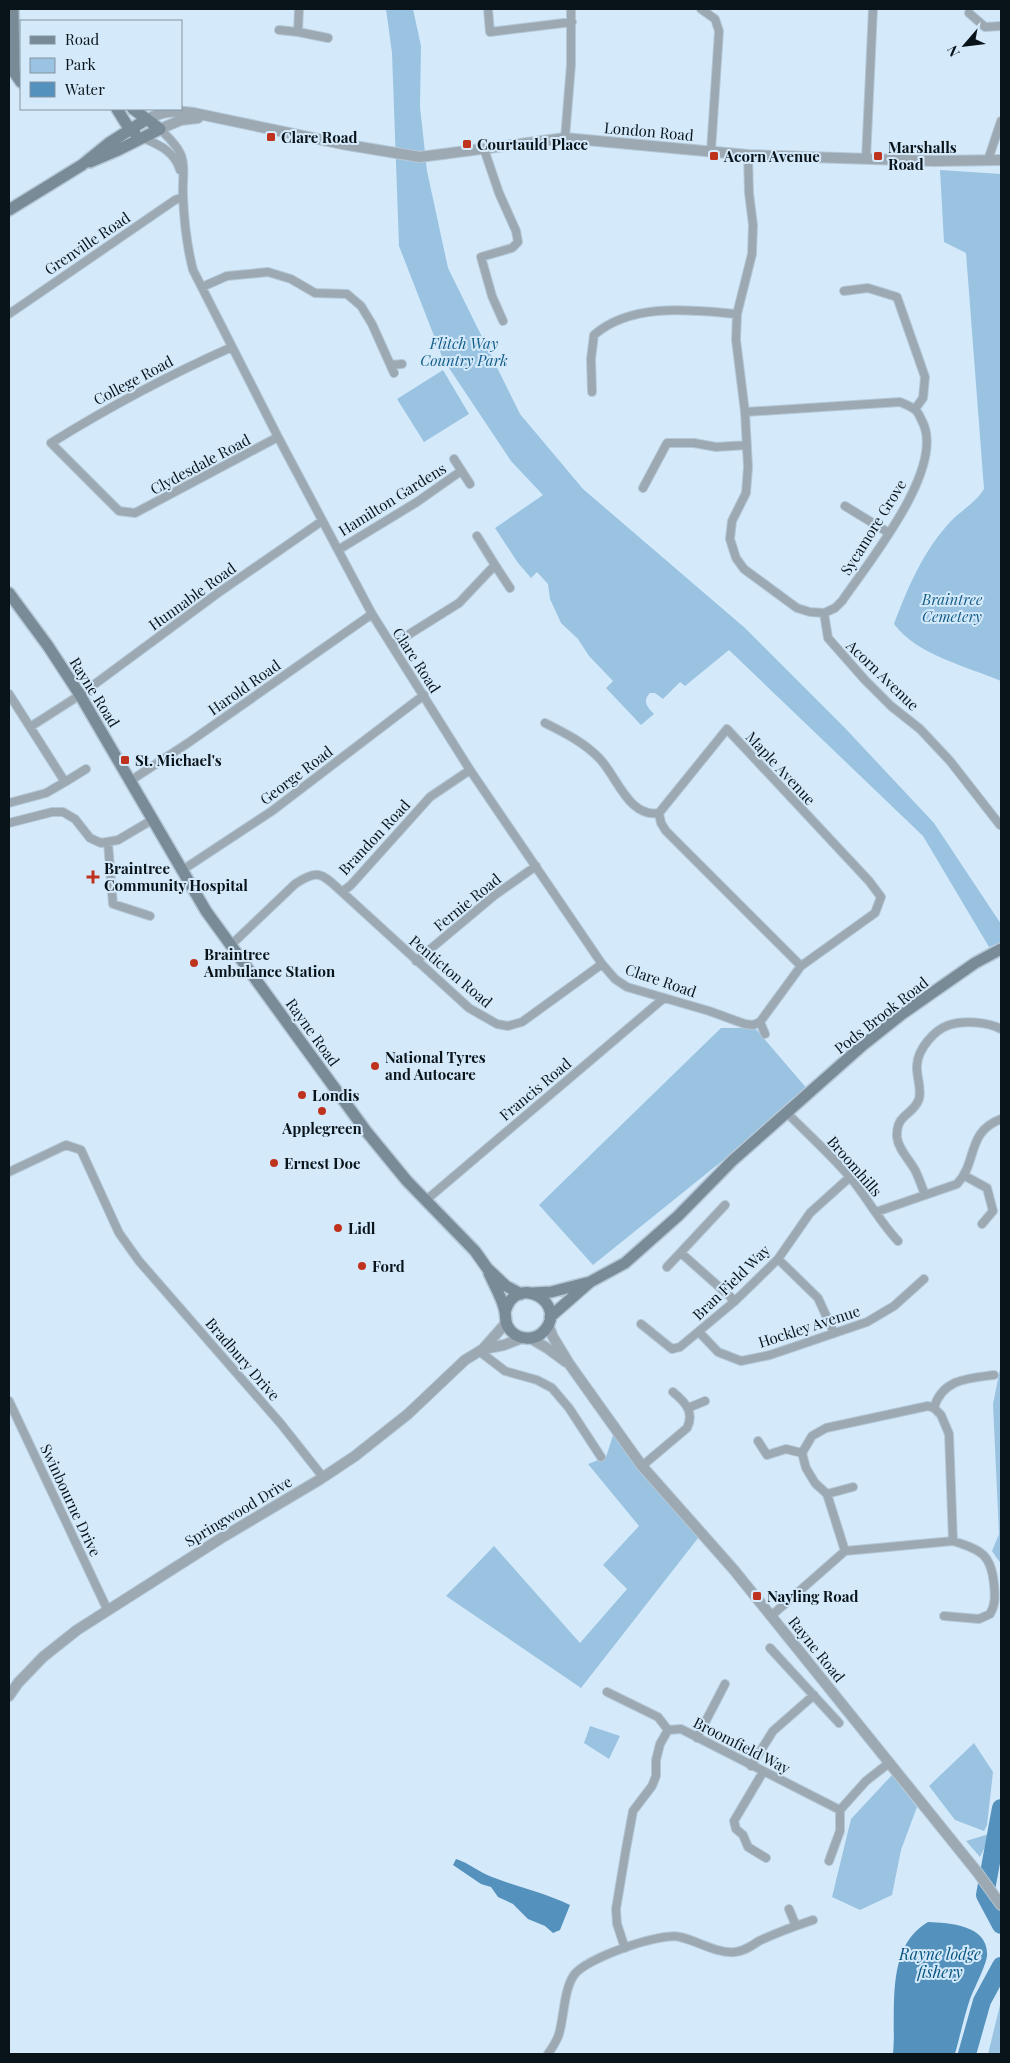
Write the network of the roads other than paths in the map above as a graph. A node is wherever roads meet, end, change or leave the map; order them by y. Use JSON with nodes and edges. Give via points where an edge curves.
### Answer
{"nodes":[{"id":1,"x":13,"y":9,"type":"edge"},
{"id":2,"x":299,"y":9,"type":"edge"},
{"id":3,"x":488,"y":9,"type":"edge"},
{"id":4,"x":571,"y":9,"type":"edge"},
{"id":5,"x":701,"y":9,"type":"edge"},
{"id":6,"x":873,"y":9,"type":"edge"},
{"id":7,"x":969,"y":13,"type":"dead end"},
{"id":8,"x":572,"y":22,"type":"junction"},
{"id":9,"x":1001,"y":26,"type":"edge"},
{"id":10,"x":279,"y":30,"type":"dead end"},
{"id":11,"x":298,"y":32,"type":"junction"},
{"id":12,"x":328,"y":38,"type":"dead end"},
{"id":13,"x":12,"y":73,"type":"edge"},
{"id":14,"x":118,"y":110,"type":"edge"},
{"id":15,"x":134,"y":110,"type":"edge"},
{"id":16,"x":209,"y":118,"type":"junction"},
{"id":17,"x":147,"y":119,"type":"junction"},
{"id":18,"x":1001,"y":121,"type":"edge"},
{"id":19,"x":160,"y":129,"type":"junction"},
{"id":20,"x":130,"y":130,"type":"junction"},
{"id":21,"x":143,"y":138,"type":"junction"},
{"id":22,"x":565,"y":138,"type":"junction"},
{"id":23,"x":484,"y":149,"type":"junction"},
{"id":24,"x":711,"y":151,"type":"junction"},
{"id":25,"x":748,"y":154,"type":"junction"},
{"id":26,"x":866,"y":159,"type":"junction"},
{"id":27,"x":988,"y":160,"type":"junction"},
{"id":28,"x":1001,"y":160,"type":"edge"},
{"id":29,"x":82,"y":165,"type":"junction"},
{"id":30,"x":183,"y":180,"type":"junction"},
{"id":31,"x":183,"y":198,"type":"junction"},
{"id":32,"x":9,"y":210,"type":"edge"},
{"id":33,"x":202,"y":287,"type":"junction"},
{"id":34,"x":844,"y":291,"type":"dead end"},
{"id":35,"x":9,"y":314,"type":"edge"},
{"id":36,"x":737,"y":314,"type":"junction"},
{"id":37,"x":503,"y":321,"type":"dead end"},
{"id":38,"x":232,"y":347,"type":"junction"},
{"id":39,"x":402,"y":364,"type":"dead end"},
{"id":40,"x":592,"y":392,"type":"dead end"},
{"id":41,"x":916,"y":409,"type":"junction"},
{"id":42,"x":745,"y":412,"type":"junction"},
{"id":43,"x":278,"y":437,"type":"junction"},
{"id":44,"x":747,"y":445,"type":"junction"},
{"id":45,"x":454,"y":459,"type":"dead end"},
{"id":46,"x":461,"y":471,"type":"junction"},
{"id":47,"x":470,"y":484,"type":"dead end"},
{"id":48,"x":643,"y":488,"type":"dead end"},
{"id":49,"x":845,"y":506,"type":"dead end"},
{"id":50,"x":135,"y":514,"type":"joint"},
{"id":51,"x":322,"y":521,"type":"junction"},
{"id":52,"x":889,"y":533,"type":"junction"},
{"id":53,"x":477,"y":536,"type":"dead end"},
{"id":54,"x":338,"y":550,"type":"junction"},
{"id":55,"x":495,"y":565,"type":"junction"},
{"id":56,"x":510,"y":588,"type":"dead end"},
{"id":57,"x":9,"y":593,"type":"edge"},
{"id":58,"x":824,"y":613,"type":"junction"},
{"id":59,"x":372,"y":614,"type":"junction"},
{"id":60,"x":392,"y":645,"type":"junction"},
{"id":61,"x":9,"y":694,"type":"edge"},
{"id":62,"x":80,"y":695,"type":"junction"},
{"id":63,"x":424,"y":695,"type":"junction"},
{"id":64,"x":545,"y":723,"type":"dead end"},
{"id":65,"x":30,"y":727,"type":"junction"},
{"id":66,"x":86,"y":769,"type":"dead end"},
{"id":67,"x":470,"y":770,"type":"junction"},
{"id":68,"x":130,"y":781,"type":"junction"},
{"id":69,"x":65,"y":782,"type":"junction"},
{"id":70,"x":9,"y":804,"type":"edge"},
{"id":71,"x":659,"y":813,"type":"junction"},
{"id":72,"x":152,"y":820,"type":"junction"},
{"id":73,"x":9,"y":823,"type":"edge"},
{"id":74,"x":1000,"y":825,"type":"dead end"},
{"id":75,"x":108,"y":843,"type":"junction"},
{"id":76,"x":536,"y":866,"type":"junction"},
{"id":77,"x":181,"y":871,"type":"junction"},
{"id":78,"x":342,"y":892,"type":"junction"},
{"id":79,"x":150,"y":916,"type":"dead end"},
{"id":80,"x":231,"y":945,"type":"junction"},
{"id":81,"x":1001,"y":949,"type":"edge"},
{"id":82,"x":416,"y":961,"type":"junction"},
{"id":83,"x":602,"y":964,"type":"junction"},
{"id":84,"x":801,"y":966,"type":"junction"},
{"id":85,"x":664,"y":998,"type":"junction"},
{"id":86,"x":760,"y":1022,"type":"junction"},
{"id":87,"x":1001,"y":1029,"type":"edge"},
{"id":88,"x":764,"y":1034,"type":"dead end"},
{"id":89,"x":787,"y":1113,"type":"junction"},
{"id":90,"x":1001,"y":1119,"type":"edge"},
{"id":91,"x":9,"y":1172,"type":"edge"},
{"id":92,"x":965,"y":1176,"type":"junction"},
{"id":93,"x":850,"y":1177,"type":"junction"},
{"id":94,"x":924,"y":1195,"type":"junction"},
{"id":95,"x":425,"y":1201,"type":"junction"},
{"id":96,"x":725,"y":1206,"type":"dead end"},
{"id":97,"x":876,"y":1212,"type":"junction"},
{"id":98,"x":982,"y":1224,"type":"dead end"},
{"id":99,"x":898,"y":1241,"type":"dead end"},
{"id":100,"x":681,"y":1253,"type":"junction"},
{"id":101,"x":778,"y":1259,"type":"junction"},
{"id":102,"x":667,"y":1267,"type":"dead end"},
{"id":103,"x":487,"y":1268,"type":"junction"},
{"id":104,"x":924,"y":1279,"type":"dead end"},
{"id":105,"x":590,"y":1282,"type":"junction"},
{"id":106,"x":527,"y":1293,"type":"junction"},
{"id":107,"x":735,"y":1301,"type":"junction"},
{"id":108,"x":505,"y":1317,"type":"junction"},
{"id":109,"x":549,"y":1321,"type":"junction"},
{"id":110,"x":642,"y":1324,"type":"dead end"},
{"id":111,"x":699,"y":1332,"type":"junction"},
{"id":112,"x":834,"y":1332,"type":"junction"},
{"id":113,"x":526,"y":1338,"type":"junction"},
{"id":114,"x":481,"y":1350,"type":"junction"},
{"id":115,"x":570,"y":1366,"type":"junction"},
{"id":116,"x":994,"y":1376,"type":"dead end"},
{"id":117,"x":673,"y":1392,"type":"dead end"},
{"id":118,"x":9,"y":1401,"type":"edge"},
{"id":119,"x":705,"y":1401,"type":"dead end"},
{"id":120,"x":688,"y":1408,"type":"junction"},
{"id":121,"x":934,"y":1408,"type":"junction"},
{"id":122,"x":758,"y":1441,"type":"dead end"},
{"id":123,"x":802,"y":1453,"type":"junction"},
{"id":124,"x":601,"y":1457,"type":"dead end"},
{"id":125,"x":642,"y":1466,"type":"junction"},
{"id":126,"x":323,"y":1477,"type":"junction"},
{"id":127,"x":853,"y":1487,"type":"dead end"},
{"id":128,"x":827,"y":1494,"type":"junction"},
{"id":129,"x":953,"y":1541,"type":"junction"},
{"id":130,"x":845,"y":1551,"type":"junction"},
{"id":131,"x":108,"y":1611,"type":"junction"},
{"id":132,"x":772,"y":1616,"type":"junction"},
{"id":133,"x":944,"y":1616,"type":"dead end"},
{"id":134,"x":770,"y":1648,"type":"dead end"},
{"id":135,"x":725,"y":1684,"type":"dead end"},
{"id":136,"x":606,"y":1692,"type":"dead end"},
{"id":137,"x":814,"y":1695,"type":"junction"},
{"id":138,"x":9,"y":1696,"type":"edge"},
{"id":139,"x":839,"y":1723,"type":"dead end"},
{"id":140,"x":668,"y":1730,"type":"junction"},
{"id":141,"x":698,"y":1738,"type":"junction"},
{"id":142,"x":890,"y":1763,"type":"junction"},
{"id":143,"x":751,"y":1766,"type":"junction"},
{"id":144,"x":762,"y":1772,"type":"junction"},
{"id":145,"x":840,"y":1810,"type":"junction"},
{"id":146,"x":766,"y":1858,"type":"dead end"},
{"id":147,"x":829,"y":1861,"type":"dead end"},
{"id":148,"x":1001,"y":1905,"type":"edge"},
{"id":149,"x":789,"y":1909,"type":"dead end"},
{"id":150,"x":813,"y":1920,"type":"dead end"},
{"id":151,"x":796,"y":1926,"type":"junction"},
{"id":152,"x":626,"y":1948,"type":"junction"},
{"id":153,"x":548,"y":2054,"type":"edge"}],
"edges":[{"from":1,"to":13,"type":"main road"},
{"from":2,"to":11,"type":"street"},
{"from":3,"to":8,"type":"street","via":[[490,32]]},
{"from":4,"to":8,"type":"street"},
{"from":5,"to":24,"type":"street","via":[[715,19],[718,31]]},
{"from":6,"to":26,"type":"street"},
{"from":7,"to":9,"type":"street","via":[[985,27]]},
{"from":8,"to":22,"type":"street"},
{"from":10,"to":11,"type":"street"},
{"from":11,"to":12,"type":"street"},
{"from":14,"to":20,"type":"main road"},
{"from":15,"to":17,"type":"main road"},
{"from":16,"to":17,"type":"street","name":"London Road","via":[[176,110]]},
{"from":16,"to":19,"type":"street","name":"London Road","via":[[182,120]]},
{"from":16,"to":23,"type":"street","name":"London Road","via":[[391,153],[433,157]]},
{"from":17,"to":19,"type":"main road"},
{"from":17,"to":20,"type":"main road"},
{"from":18,"to":27,"type":"street"},
{"from":19,"to":21,"type":"main road"},
{"from":19,"to":30,"type":"street","name":"Clare Road","via":[[180,153]]},
{"from":20,"to":21,"type":"main road"},
{"from":20,"to":29,"type":"main road"},
{"from":21,"to":29,"type":"main road"},
{"from":21,"to":30,"type":"street","name":"Clare Road","via":[[174,156]]},
{"from":22,"to":23,"type":"street","name":"London Road"},
{"from":22,"to":24,"type":"street","name":"London Road"},
{"from":23,"to":37,"type":"street","via":[[518,242],[512,248],[481,257]]},
{"from":24,"to":25,"type":"street","name":"London Road"},
{"from":25,"to":26,"type":"street","name":"London Road"},
{"from":25,"to":36,"type":"street","via":[[752,254]]},
{"from":26,"to":27,"type":"street","name":"London Road"},
{"from":27,"to":28,"type":"street","name":"London Road"},
{"from":29,"to":32,"type":"main road"},
{"from":30,"to":31,"type":"street","name":"Clare Road"},
{"from":31,"to":33,"type":"street","name":"Clare Road","via":[[190,258]]},
{"from":31,"to":35,"type":"street","name":"Grenville Road","via":[[175,200]]},
{"from":33,"to":38,"type":"street","name":"Clare Road"},
{"from":33,"to":39,"type":"street","via":[[227,276],[268,272],[291,279],[315,293],[347,294],[361,306],[392,369]]},
{"from":34,"to":41,"type":"street","via":[[868,288],[897,297],[925,376],[923,398]]},
{"from":36,"to":40,"type":"street","via":[[670,310],[644,313],[604,326],[594,335]]},
{"from":36,"to":42,"type":"street","via":[[736,340]]},
{"from":38,"to":43,"type":"street","name":"Clare Road"},
{"from":38,"to":50,"type":"street","name":"College Road","via":[[185,368],[51,442],[119,511]]},
{"from":41,"to":42,"type":"street","via":[[900,402],[884,402]]},
{"from":41,"to":52,"type":"street","name":"Sycamore Grove","via":[[926,428],[921,477]]},
{"from":42,"to":44,"type":"street"},
{"from":43,"to":50,"type":"street","name":"Clydesdale Road"},
{"from":43,"to":51,"type":"street","name":"Clare Road"},
{"from":44,"to":48,"type":"street","via":[[716,447],[668,443]]},
{"from":44,"to":58,"type":"street","via":[[746,494],[732,520],[730,539],[736,558],[744,569],[796,608]]},
{"from":45,"to":46,"type":"street"},
{"from":46,"to":47,"type":"street"},
{"from":46,"to":54,"type":"street","name":"Hamilton Gardens"},
{"from":49,"to":52,"type":"street"},
{"from":51,"to":54,"type":"street","name":"Clare Road"},
{"from":51,"to":62,"type":"street","name":"Hunnable Road"},
{"from":52,"to":58,"type":"street","name":"Sycamore Grove","via":[[842,601]]},
{"from":53,"to":55,"type":"street"},
{"from":54,"to":59,"type":"street","name":"Clare Road"},
{"from":55,"to":56,"type":"street"},
{"from":55,"to":60,"type":"street","via":[[459,603]]},
{"from":57,"to":62,"type":"main road","name":"Rayne Road"},
{"from":58,"to":74,"type":"street","name":"Acorn Avenue","via":[[828,638],[865,680],[950,761]]},
{"from":59,"to":60,"type":"street","name":"Clare Road"},
{"from":59,"to":68,"type":"street","name":"Harold Road"},
{"from":60,"to":63,"type":"street","name":"Clare Road"},
{"from":61,"to":65,"type":"street"},
{"from":62,"to":65,"type":"street","name":"Hunnable Road"},
{"from":62,"to":68,"type":"main road","name":"Rayne Road"},
{"from":63,"to":67,"type":"street","name":"Clare Road"},
{"from":63,"to":77,"type":"street","name":"George Road","via":[[272,811]]},
{"from":64,"to":71,"type":"street","via":[[584,745],[600,759],[634,805],[646,813]]},
{"from":65,"to":69,"type":"street"},
{"from":66,"to":69,"type":"street"},
{"from":67,"to":76,"type":"street","name":"Clare Road"},
{"from":67,"to":78,"type":"street","name":"Brandon Road","via":[[430,797]]},
{"from":68,"to":72,"type":"main road","name":"Rayne Road"},
{"from":69,"to":70,"type":"street","via":[[46,793]]},
{"from":71,"to":84,"type":"street","via":[[666,831]]},
{"from":71,"to":84,"type":"street","name":"Maple Avenue","via":[[727,729],[881,897],[875,913]]},
{"from":72,"to":75,"type":"street"},
{"from":72,"to":77,"type":"main road","name":"Rayne Road"},
{"from":73,"to":75,"type":"street","via":[[63,812],[75,819],[90,838]]},
{"from":75,"to":79,"type":"street","via":[[113,904]]},
{"from":76,"to":82,"type":"street","name":"Fernie Road","via":[[495,895]]},
{"from":76,"to":83,"type":"street","name":"Clare Road"},
{"from":77,"to":80,"type":"main road","name":"Rayne Road"},
{"from":78,"to":80,"type":"street","name":"Brandon Road","via":[[321,875],[306,876]]},
{"from":78,"to":82,"type":"street","name":"Penticton Road"},
{"from":80,"to":95,"type":"main road","name":"Rayne Road","via":[[366,1130]]},
{"from":81,"to":89,"type":"main road","name":"Pods Brook Road","via":[[975,963],[902,1014]]},
{"from":82,"to":83,"type":"street","name":"Penticton Road","via":[[470,1008],[486,1019],[508,1026],[533,1016]]},
{"from":83,"to":85,"type":"street","name":"Clare Road","via":[[627,987]]},
{"from":84,"to":86,"type":"street"},
{"from":85,"to":86,"type":"street","name":"Clare Road","via":[[745,1024]]},
{"from":85,"to":95,"type":"street","name":"Francis Road"},
{"from":86,"to":88,"type":"street"},
{"from":87,"to":94,"type":"street","via":[[984,1024],[946,1026],[924,1046],[920,1054],[917,1065],[919,1098],[901,1118],[897,1128],[900,1146],[916,1172]]},
{"from":89,"to":93,"type":"street","name":"Broomhills"},
{"from":89,"to":105,"type":"main road","name":"Pods Brook Road","via":[[625,1263]]},
{"from":90,"to":92,"type":"street","via":[[981,1132]]},
{"from":91,"to":126,"type":"street","name":"Bradbury Drive","via":[[66,1145],[81,1150],[120,1233],[139,1261]]},
{"from":92,"to":94,"type":"street","via":[[949,1189]]},
{"from":92,"to":98,"type":"street","via":[[987,1188],[993,1211]]},
{"from":93,"to":97,"type":"street","name":"Broomhills"},
{"from":93,"to":101,"type":"street","name":"Bran Field Way","via":[[810,1213]]},
{"from":94,"to":97,"type":"street"},
{"from":95,"to":103,"type":"main road","name":"Rayne Road"},
{"from":96,"to":100,"type":"street"},
{"from":97,"to":99,"type":"street","name":"Broomhills","via":[[884,1227]]},
{"from":100,"to":102,"type":"street"},
{"from":100,"to":107,"type":"street"},
{"from":101,"to":107,"type":"street","name":"Bran Field Way"},
{"from":101,"to":112,"type":"street","via":[[818,1298]]},
{"from":103,"to":106,"type":"main road","name":"Rayne Road","via":[[506,1286]]},
{"from":103,"to":108,"type":"main road","name":"Rayne Road"},
{"from":104,"to":112,"type":"street","name":"Hockley Avenue","via":[[894,1306],[867,1322]]},
{"from":105,"to":106,"type":"main road","via":[[551,1292]]},
{"from":105,"to":109,"type":"main road"},
{"from":106,"to":108,"type":"main road","via":[[510,1301]]},
{"from":106,"to":109,"type":"main road","name":"Rayne Road","via":[[546,1302]]},
{"from":107,"to":111,"type":"street","name":"Bran Field Way"},
{"from":108,"to":113,"type":"main road","name":"Rayne Road","via":[[515,1334]]},
{"from":108,"to":114,"type":"street","name":"Springwood Drive"},
{"from":109,"to":113,"type":"main road","via":[[544,1332]]},
{"from":109,"to":115,"type":"street","name":"Rayne Road","via":[[553,1337]]},
{"from":110,"to":111,"type":"street","name":"Bran Field Way","via":[[672,1349],[680,1347]]},
{"from":111,"to":112,"type":"street","name":"Hockley Avenue","via":[[718,1352],[741,1361],[770,1355]]},
{"from":113,"to":114,"type":"street","name":"Springwood Drive"},
{"from":113,"to":115,"type":"street","name":"Rayne Road","via":[[547,1348]]},
{"from":114,"to":124,"type":"street","via":[[505,1371],[552,1388]]},
{"from":114,"to":126,"type":"street","name":"Springwood Drive","via":[[465,1360],[371,1444]]},
{"from":115,"to":125,"type":"street","name":"Rayne Road"},
{"from":116,"to":121,"type":"street","via":[[953,1382],[937,1398]]},
{"from":117,"to":120,"type":"street"},
{"from":118,"to":131,"type":"street","name":"Swinbourne Drive"},
{"from":119,"to":120,"type":"street"},
{"from":120,"to":125,"type":"street","via":[[690,1422],[687,1428]]},
{"from":121,"to":123,"type":"street","via":[[918,1407],[826,1428],[812,1436]]},
{"from":121,"to":129,"type":"street","via":[[941,1415],[949,1434]]},
{"from":122,"to":123,"type":"street","via":[[766,1455],[786,1449]]},
{"from":123,"to":128,"type":"street","via":[[815,1483]]},
{"from":125,"to":132,"type":"street","name":"Rayne Road"},
{"from":126,"to":131,"type":"street","name":"Springwood Drive","via":[[230,1532]]},
{"from":127,"to":128,"type":"street"},
{"from":128,"to":130,"type":"street"},
{"from":129,"to":130,"type":"street"},
{"from":129,"to":133,"type":"street","via":[[976,1548],[988,1560],[992,1568],[995,1600],[990,1614],[979,1619]]},
{"from":130,"to":132,"type":"street"},
{"from":131,"to":138,"type":"street","name":"Springwood Drive","via":[[43,1657]]},
{"from":132,"to":142,"type":"street","name":"Rayne Road"},
{"from":134,"to":137,"type":"street"},
{"from":135,"to":141,"type":"street"},
{"from":136,"to":140,"type":"street","via":[[658,1717]]},
{"from":137,"to":139,"type":"street"},
{"from":137,"to":143,"type":"street","via":[[773,1731]]},
{"from":140,"to":141,"type":"street","name":"Broomfield Way","via":[[682,1729]]},
{"from":140,"to":152,"type":"street","via":[[660,1744],[652,1786],[633,1811],[616,1909],[617,1924]]},
{"from":141,"to":143,"type":"street","name":"Broomfield Way"},
{"from":142,"to":145,"type":"street","via":[[866,1781]]},
{"from":142,"to":148,"type":"street","name":"Rayne Road"},
{"from":143,"to":144,"type":"street","name":"Broomfield Way"},
{"from":144,"to":145,"type":"street","name":"Broomfield Way"},
{"from":144,"to":146,"type":"street","via":[[734,1821],[748,1847]]},
{"from":145,"to":147,"type":"street","via":[[840,1831]]},
{"from":149,"to":151,"type":"street"},
{"from":150,"to":151,"type":"street"},
{"from":151,"to":152,"type":"street","via":[[745,1950],[733,1952],[679,1936],[667,1936]]},
{"from":152,"to":153,"type":"street","via":[[594,1960],[574,1975],[558,2035]]}]}
